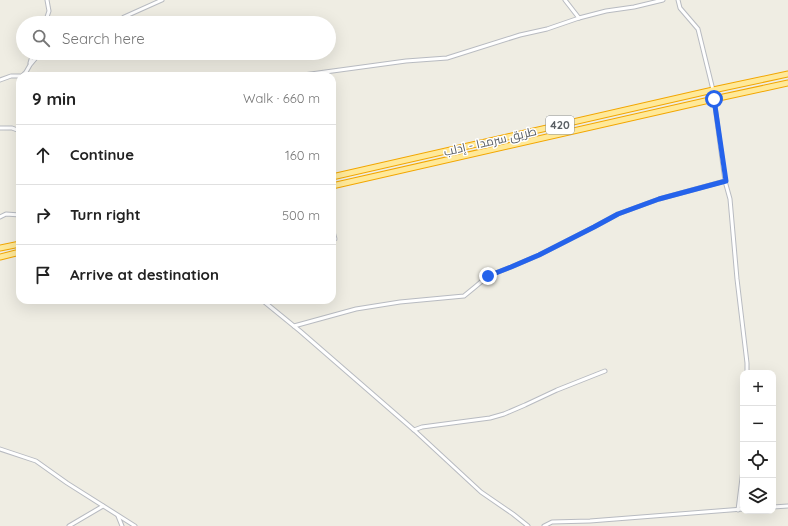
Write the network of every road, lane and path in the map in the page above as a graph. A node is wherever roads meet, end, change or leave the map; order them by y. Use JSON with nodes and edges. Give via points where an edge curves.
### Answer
{"nodes":[{"id":1,"x":47,"y":0,"type":"edge"},
{"id":2,"x":162,"y":0,"type":"edge"},
{"id":3,"x":565,"y":0,"type":"edge"},
{"id":4,"x":662,"y":0,"type":"edge"},
{"id":5,"x":678,"y":0,"type":"edge"},
{"id":6,"x":47,"y":16,"type":"edge"},
{"id":7,"x":126,"y":16,"type":"edge"},
{"id":8,"x":579,"y":18,"type":"junction"},
{"id":9,"x":31,"y":60,"type":"edge"},
{"id":10,"x":34,"y":60,"type":"edge"},
{"id":11,"x":30,"y":65,"type":"junction"},
{"id":12,"x":26,"y":72,"type":"edge"},
{"id":13,"x":325,"y":72,"type":"edge"},
{"id":14,"x":788,"y":74,"type":"edge"},
{"id":15,"x":16,"y":76,"type":"edge"},
{"id":16,"x":0,"y":80,"type":"edge"},
{"id":17,"x":788,"y":83,"type":"edge"},
{"id":18,"x":713,"y":90,"type":"junction"},
{"id":19,"x":714,"y":99,"type":"junction"},
{"id":20,"x":0,"y":128,"type":"edge"},
{"id":21,"x":16,"y":130,"type":"edge"},
{"id":22,"x":336,"y":176,"type":"edge"},
{"id":23,"x":726,"y":181,"type":"junction"},
{"id":24,"x":336,"y":185,"type":"edge"},
{"id":25,"x":16,"y":215,"type":"edge"},
{"id":26,"x":0,"y":217,"type":"edge"},
{"id":27,"x":16,"y":245,"type":"edge"},
{"id":28,"x":1,"y":248,"type":"edge"},
{"id":29,"x":16,"y":253,"type":"edge"},
{"id":30,"x":3,"y":256,"type":"edge"},
{"id":31,"x":267,"y":304,"type":"edge"},
{"id":32,"x":294,"y":326,"type":"junction"},
{"id":33,"x":747,"y":370,"type":"edge"},
{"id":34,"x":605,"y":371,"type":"dead end"},
{"id":35,"x":414,"y":430,"type":"junction"},
{"id":36,"x":0,"y":449,"type":"edge"},
{"id":37,"x":742,"y":478,"type":"edge"},
{"id":38,"x":103,"y":506,"type":"junction"},
{"id":39,"x":788,"y":506,"type":"edge"},
{"id":40,"x":776,"y":507,"type":"edge"},
{"id":41,"x":738,"y":510,"type":"joint"},
{"id":42,"x":118,"y":516,"type":"junction"},
{"id":43,"x":69,"y":526,"type":"edge"},
{"id":44,"x":122,"y":526,"type":"edge"},
{"id":45,"x":135,"y":526,"type":"edge"},
{"id":46,"x":528,"y":526,"type":"edge"},
{"id":47,"x":544,"y":526,"type":"edge"}],
"edges":[{"from":1,"to":6,"type":"street"},
{"from":2,"to":7,"type":"street"},
{"from":3,"to":8,"type":"street"},
{"from":4,"to":8,"type":"street"},
{"from":5,"to":18,"type":"street","via":[[680,8],[698,29]]},
{"from":8,"to":13,"type":"street","via":[[547,30],[520,35],[447,58]]},
{"from":9,"to":11,"type":"street"},
{"from":10,"to":11,"type":"street"},
{"from":11,"to":12,"type":"street"},
{"from":14,"to":18,"type":"highway","name":"طريق سرمدا - إدلب","number":"420"},
{"from":15,"to":16,"type":"street"},
{"from":17,"to":19,"type":"highway","name":"طريق سرمدا - إدلب","number":"420"},
{"from":18,"to":22,"type":"highway","name":"طريق سرمدا - إدلب","number":"420"},
{"from":19,"to":23,"type":"street"},
{"from":19,"to":24,"type":"highway","name":"طريق سرمدا - إدلب","number":"420"},
{"from":20,"to":21,"type":"street"},
{"from":23,"to":32,"type":"street","via":[[659,199],[618,214],[539,255],[488,276],[464,296],[356,309]]},
{"from":23,"to":33,"type":"street"},
{"from":25,"to":26,"type":"street","via":[[6,214]]},
{"from":27,"to":28,"type":"highway"},
{"from":28,"to":30,"type":"highway"},
{"from":29,"to":30,"type":"highway"},
{"from":31,"to":32,"type":"street"},
{"from":32,"to":35,"type":"street"},
{"from":34,"to":35,"type":"street","via":[[504,414]]},
{"from":35,"to":46,"type":"street","via":[[481,492]]},
{"from":36,"to":38,"type":"street","via":[[36,461]]},
{"from":37,"to":41,"type":"street"},
{"from":38,"to":42,"type":"street"},
{"from":38,"to":43,"type":"street"},
{"from":39,"to":40,"type":"street"},
{"from":41,"to":47,"type":"street","via":[[552,522]]},
{"from":42,"to":44,"type":"street"},
{"from":42,"to":45,"type":"street"}]}
